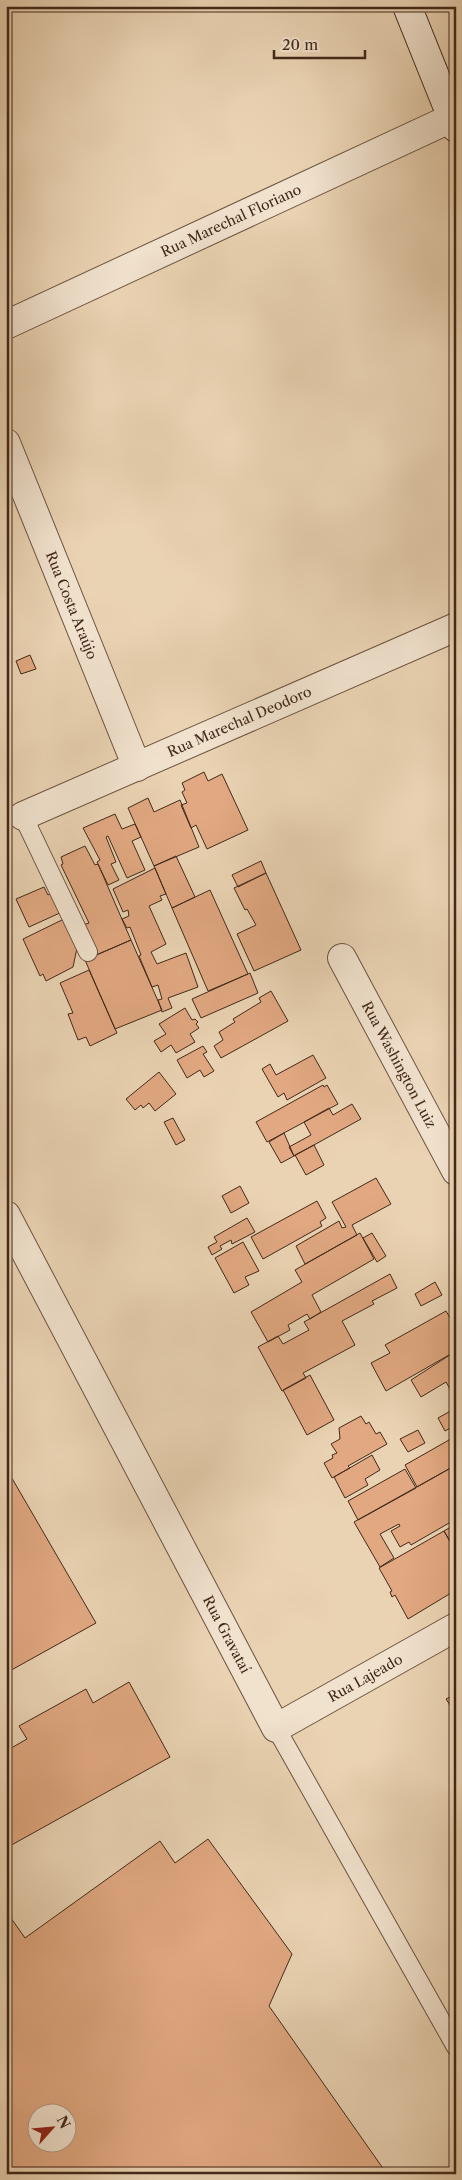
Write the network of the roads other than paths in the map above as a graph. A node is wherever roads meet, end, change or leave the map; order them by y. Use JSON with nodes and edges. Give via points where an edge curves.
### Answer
{"nodes":[{"id":1,"x":406,"y":6,"type":"edge"},
{"id":2,"x":454,"y":120,"type":"edge"},
{"id":3,"x":6,"y":325,"type":"edge"},
{"id":4,"x":6,"y":443,"type":"edge"},
{"id":5,"x":456,"y":627,"type":"edge"},
{"id":6,"x":137,"y":767,"type":"junction"},
{"id":7,"x":23,"y":816,"type":"joint"},
{"id":8,"x":88,"y":952,"type":"dead end"},
{"id":9,"x":342,"y":958,"type":"dead end"},
{"id":10,"x":456,"y":1171,"type":"edge"},
{"id":11,"x":6,"y":1215,"type":"edge"},
{"id":12,"x":456,"y":1627,"type":"edge"},
{"id":13,"x":276,"y":1728,"type":"junction"},
{"id":14,"x":456,"y":2047,"type":"edge"}],
"edges":[{"from":1,"to":2,"type":"street"},
{"from":2,"to":3,"type":"street","name":"Rua Marechal Floriano"},
{"from":4,"to":6,"type":"street","name":"Rua Costa Araújo"},
{"from":5,"to":6,"type":"street","name":"Rua Marechal Deodoro"},
{"from":6,"to":7,"type":"street","name":"Rua Marechal Deodoro"},
{"from":7,"to":8,"type":"lane"},
{"from":9,"to":10,"type":"street","name":"Rua Washington Luiz"},
{"from":11,"to":13,"type":"street","name":"Rua Gravataí"},
{"from":12,"to":13,"type":"street","name":"Rua Lajeado"},
{"from":13,"to":14,"type":"lane","name":"Rua Gravataí"}]}
